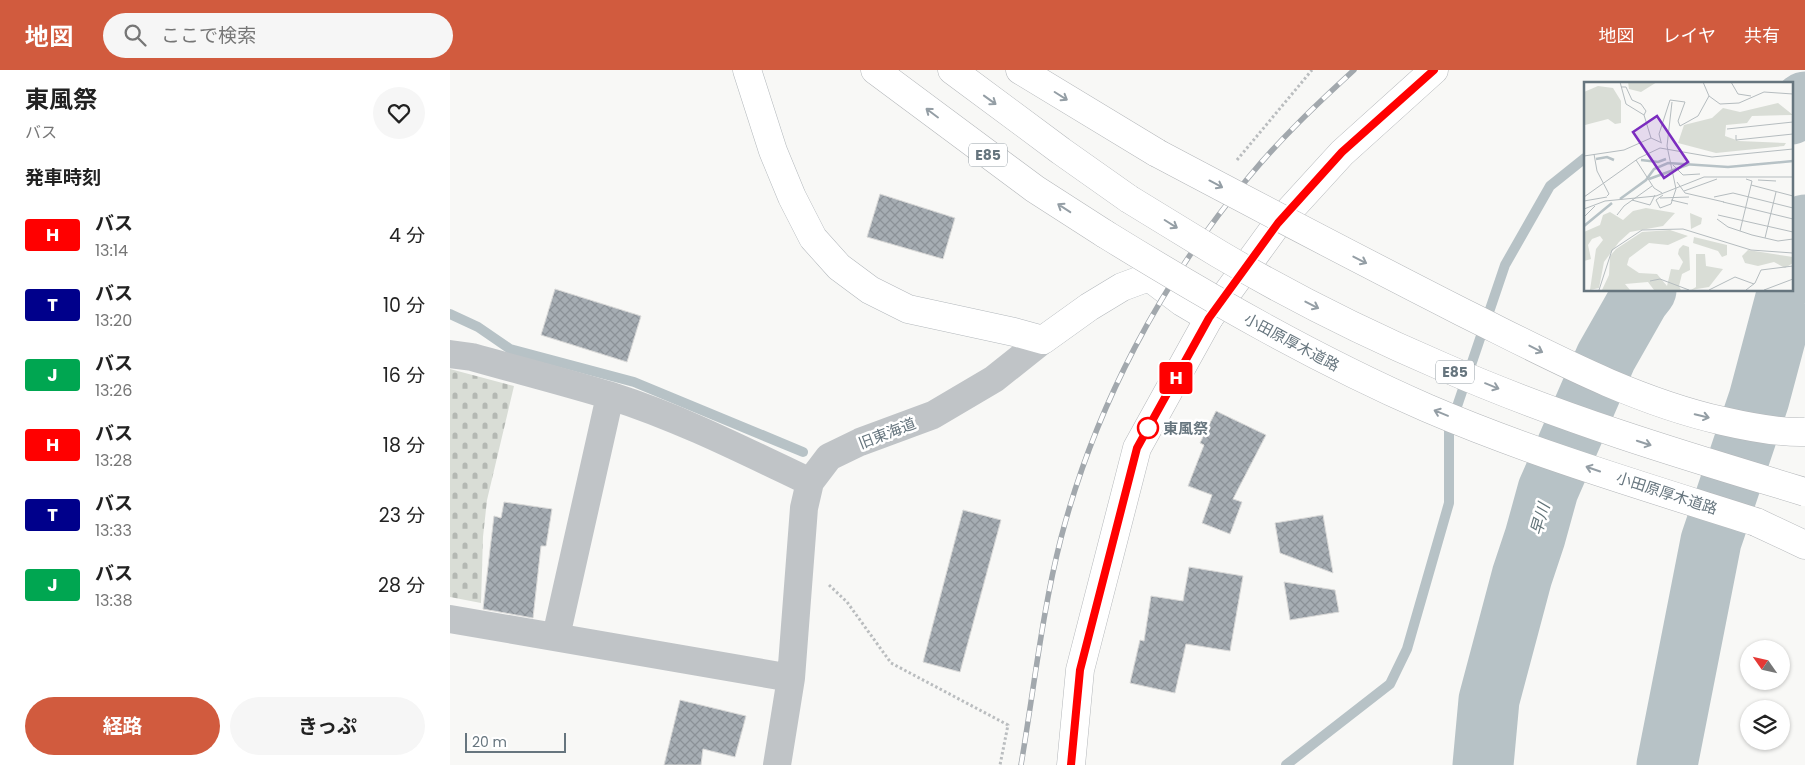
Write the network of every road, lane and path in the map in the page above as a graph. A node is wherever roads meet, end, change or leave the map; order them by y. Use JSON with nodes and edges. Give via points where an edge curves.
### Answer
{"nodes":[{"id":1,"x":747,"y":70,"type":"edge"},
{"id":2,"x":875,"y":70,"type":"edge"},
{"id":3,"x":952,"y":70,"type":"edge"},
{"id":4,"x":1020,"y":70,"type":"edge"},
{"id":5,"x":1434,"y":70,"type":"edge"},
{"id":6,"x":1209,"y":318,"type":"junction"},
{"id":7,"x":1043,"y":340,"type":"junction"},
{"id":8,"x":450,"y":354,"type":"edge"},
{"id":9,"x":610,"y":396,"type":"junction"},
{"id":10,"x":1805,"y":432,"type":"edge"},
{"id":11,"x":810,"y":482,"type":"junction"},
{"id":12,"x":1805,"y":492,"type":"edge"},
{"id":13,"x":1756,"y":522,"type":"junction"},
{"id":14,"x":1805,"y":535,"type":"edge"},
{"id":15,"x":1805,"y":545,"type":"edge"},
{"id":16,"x":800,"y":561,"type":"junction"},
{"id":17,"x":450,"y":619,"type":"edge"},
{"id":18,"x":557,"y":632,"type":"dead end"},
{"id":19,"x":791,"y":678,"type":"junction"},
{"id":20,"x":777,"y":765,"type":"edge"},
{"id":21,"x":1000,"y":765,"type":"edge"},
{"id":22,"x":1071,"y":765,"type":"edge"}],
"edges":[{"from":1,"to":7,"type":"main road","via":[[773,152],[792,197],[813,238],[839,267],[870,290],[908,309]]},
{"from":13,"to":2,"type":"main road","name":"小田原厚木道路","number":"E85","one_way":true,"bridge":true,"via":[[1520,445],[1352,374],[1196,290],[1034,189]]},
{"from":3,"to":12,"type":"main road","number":"E85","one_way":true,"bridge":true,"via":[[1130,199],[1220,255],[1372,335],[1540,406],[1640,442]]},
{"from":4,"to":10,"type":"main road","one_way":true,"bridge":true,"via":[[1157,153],[1341,251],[1561,361],[1639,396],[1694,414],[1749,427]]},
{"from":5,"to":6,"type":"main road","via":[[1342,152],[1278,223]]},
{"from":6,"to":7,"type":"main road","name":"旧東海道","via":[[1149,277],[1089,307]]},
{"from":6,"to":22,"type":"main road","via":[[1137,448],[1080,670]]},
{"from":7,"to":11,"type":"street","name":"旧東海道","via":[[994,379],[933,415],[829,457]]},
{"from":8,"to":9,"type":"street"},
{"from":9,"to":11,"type":"street","via":[[709,434]]},
{"from":9,"to":18,"type":"street"},
{"from":11,"to":16,"type":"street","name":"旧東海道","via":[[804,508]]},
{"from":13,"to":14,"type":"main road"},
{"from":13,"to":15,"type":"main road","number":"E85"},
{"from":16,"to":19,"type":"street","name":"旧東海道"},
{"from":16,"to":21,"type":"path","via":[[848,602],[891,663],[1008,725]]},
{"from":17,"to":19,"type":"street"},
{"from":19,"to":20,"type":"street","name":"旧東海道"}]}
